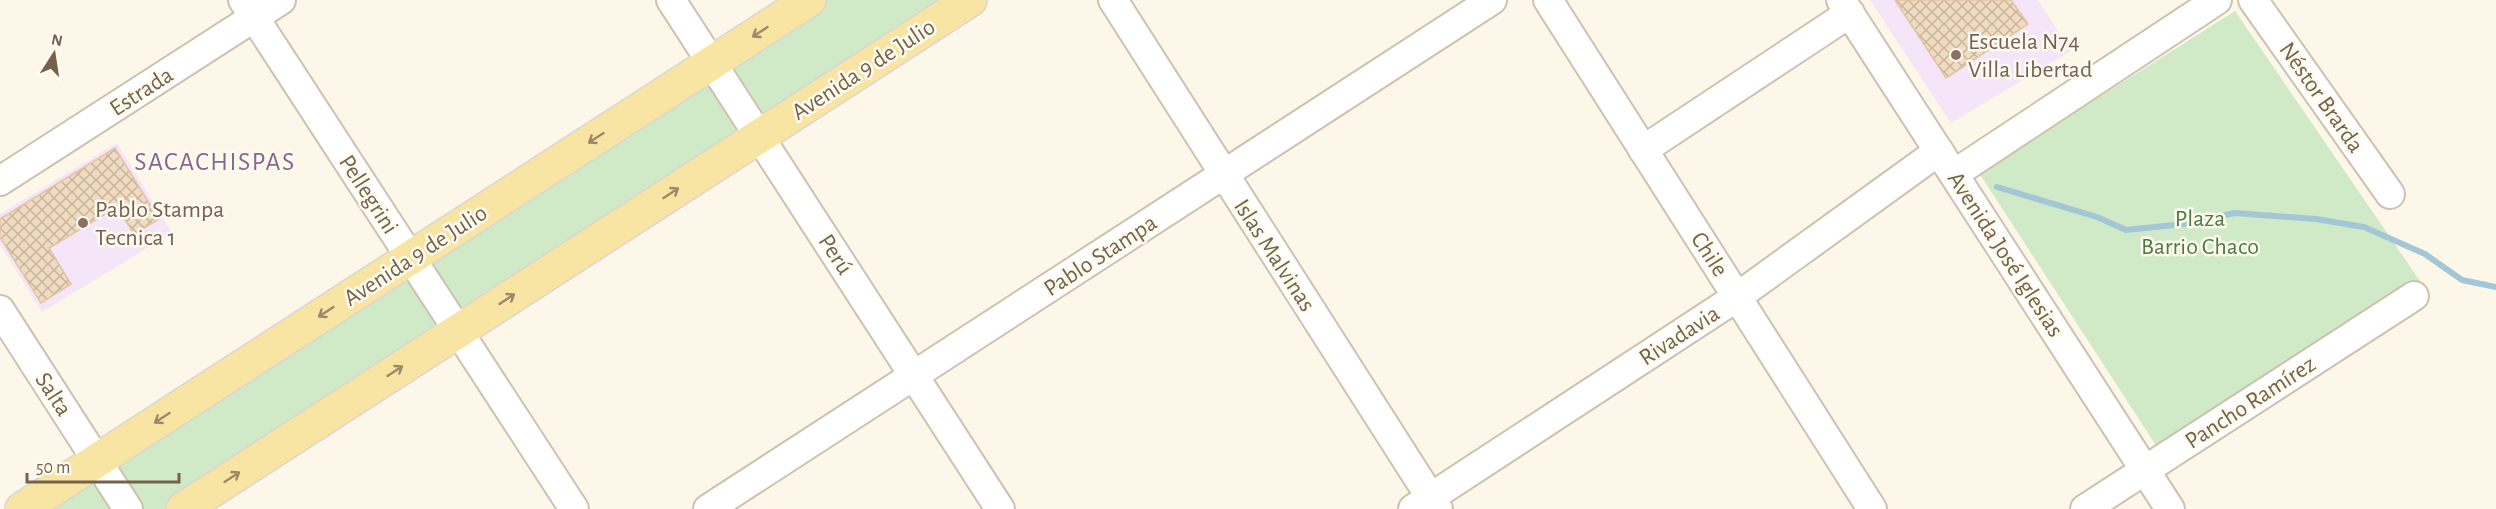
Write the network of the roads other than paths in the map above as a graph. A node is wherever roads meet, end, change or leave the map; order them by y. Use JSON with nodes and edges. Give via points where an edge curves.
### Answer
{"nodes":[{"id":1,"x":281,"y":0,"type":"edge"},
{"id":2,"x":671,"y":0,"type":"edge"},
{"id":3,"x":809,"y":0,"type":"edge"},
{"id":4,"x":970,"y":0,"type":"edge"},
{"id":5,"x":1113,"y":0,"type":"edge"},
{"id":6,"x":1492,"y":0,"type":"edge"},
{"id":7,"x":1548,"y":0,"type":"edge"},
{"id":8,"x":2217,"y":0,"type":"edge"},
{"id":9,"x":2253,"y":0,"type":"edge"},
{"id":10,"x":1846,"y":7,"type":"edge"},
{"id":11,"x":249,"y":9,"type":"edge"},
{"id":12,"x":712,"y":63,"type":"junction"},
{"id":13,"x":759,"y":136,"type":"junction"},
{"id":14,"x":1643,"y":150,"type":"junction"},
{"id":15,"x":1947,"y":163,"type":"junction"},
{"id":16,"x":1224,"y":174,"type":"junction"},
{"id":17,"x":0,"y":182,"type":"edge"},
{"id":18,"x":2390,"y":194,"type":"dead end"},
{"id":19,"x":411,"y":258,"type":"junction"},
{"id":20,"x":2414,"y":296,"type":"dead end"},
{"id":21,"x":1737,"y":297,"type":"junction"},
{"id":22,"x":0,"y":310,"type":"edge"},
{"id":23,"x":458,"y":331,"type":"junction"},
{"id":24,"x":914,"y":375,"type":"junction"},
{"id":25,"x":97,"y":460,"type":"junction"},
{"id":26,"x":2145,"y":470,"type":"junction"},
{"id":27,"x":1427,"y":505,"type":"edge"},
{"id":28,"x":22,"y":509,"type":"edge"},
{"id":29,"x":128,"y":509,"type":"edge"},
{"id":30,"x":183,"y":509,"type":"edge"},
{"id":31,"x":574,"y":509,"type":"edge"},
{"id":32,"x":708,"y":509,"type":"edge"},
{"id":33,"x":1000,"y":509,"type":"edge"},
{"id":34,"x":1872,"y":509,"type":"edge"},
{"id":35,"x":2085,"y":509,"type":"edge"},
{"id":36,"x":2170,"y":509,"type":"edge"}],
"edges":[{"from":1,"to":11,"type":"street","name":"Estrada"},
{"from":2,"to":12,"type":"street","name":"Perú"},
{"from":3,"to":12,"type":"main road","name":"Avenida 9 de Julio","one_way":true},
{"from":4,"to":13,"type":"main road","name":"Avenida 9 de Julio"},
{"from":5,"to":16,"type":"street","name":"Islas Malvinas"},
{"from":6,"to":16,"type":"street","name":"Pablo Stampa"},
{"from":7,"to":14,"type":"street","name":"Chile"},
{"from":8,"to":15,"type":"street","name":"Rivadavia"},
{"from":9,"to":18,"type":"street","name":"Néstor Brarda"},
{"from":10,"to":14,"type":"street"},
{"from":10,"to":15,"type":"street","name":"Avenida José Iglesias"},
{"from":11,"to":17,"type":"street","name":"Estrada"},
{"from":11,"to":19,"type":"street","name":"Pellegrini"},
{"from":12,"to":13,"type":"street","name":"Perú"},
{"from":12,"to":19,"type":"main road","name":"Avenida 9 de Julio","one_way":true},
{"from":23,"to":13,"type":"main road","name":"Avenida 9 de Julio","one_way":true},
{"from":13,"to":24,"type":"street","name":"Perú"},
{"from":14,"to":21,"type":"street","name":"Chile"},
{"from":15,"to":21,"type":"street","name":"Rivadavia"},
{"from":15,"to":26,"type":"street","name":"Avenida José Iglesias"},
{"from":16,"to":24,"type":"street","name":"Pablo Stampa"},
{"from":16,"to":27,"type":"street","name":"Islas Malvinas"},
{"from":19,"to":23,"type":"street","name":"Pellegrini"},
{"from":19,"to":25,"type":"main road","name":"Avenida 9 de Julio","one_way":true},
{"from":20,"to":26,"type":"street","name":"Pancho Ramírez"},
{"from":21,"to":27,"type":"street","name":"Rivadavia"},
{"from":21,"to":34,"type":"street","name":"Chile"},
{"from":22,"to":25,"type":"street","name":"Salta"},
{"from":30,"to":23,"type":"main road","name":"Avenida 9 de Julio","one_way":true},
{"from":23,"to":31,"type":"street","name":"Pellegrini"},
{"from":24,"to":32,"type":"street","name":"Pablo Stampa"},
{"from":24,"to":33,"type":"street","name":"Perú"},
{"from":25,"to":28,"type":"main road","name":"Avenida 9 de Julio"},
{"from":25,"to":29,"type":"street","name":"Salta"},
{"from":26,"to":35,"type":"street","name":"Pancho Ramírez"},
{"from":26,"to":36,"type":"street","name":"Avenida José Iglesias"}]}
